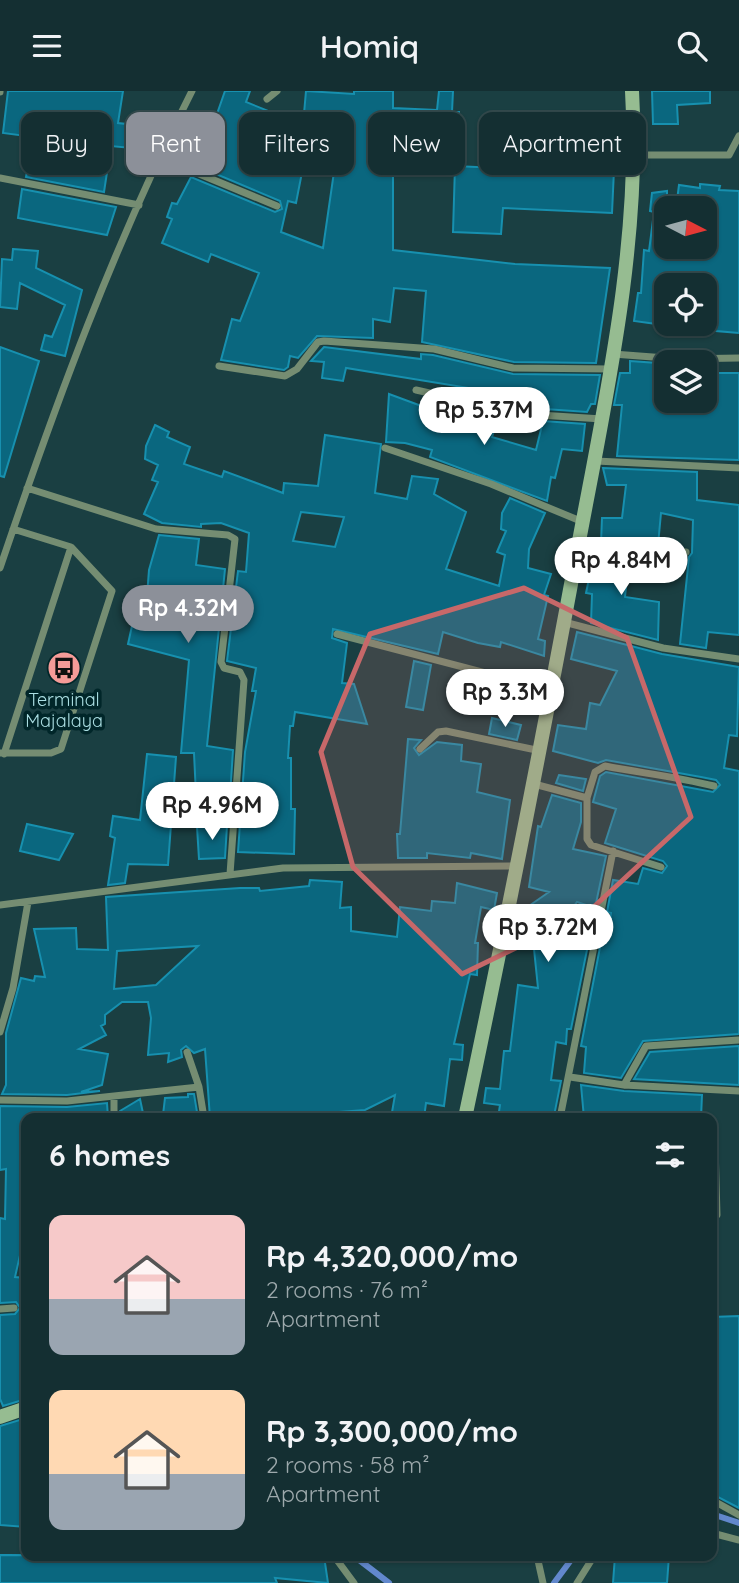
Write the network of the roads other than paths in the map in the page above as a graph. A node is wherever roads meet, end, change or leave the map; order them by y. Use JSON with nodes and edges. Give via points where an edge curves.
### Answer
{"nodes":[{"id":1,"x":192,"y":91,"type":"edge"},
{"id":2,"x":276,"y":91,"type":"edge"},
{"id":3,"x":632,"y":91,"type":"edge"},
{"id":4,"x":267,"y":99,"type":"dead end"},
{"id":5,"x":181,"y":112,"type":"edge"},
{"id":6,"x":633,"y":112,"type":"edge"},
{"id":7,"x":739,"y":136,"type":"edge"},
{"id":8,"x":646,"y":155,"type":"edge"},
{"id":9,"x":151,"y":175,"type":"edge"},
{"id":10,"x":201,"y":175,"type":"edge"},
{"id":11,"x":632,"y":175,"type":"edge"},
{"id":12,"x":0,"y":178,"type":"edge"},
{"id":13,"x":139,"y":205,"type":"junction"},
{"id":14,"x":276,"y":206,"type":"dead end"},
{"id":15,"x":739,"y":358,"type":"edge"},
{"id":16,"x":612,"y":361,"type":"junction"},
{"id":17,"x":219,"y":366,"type":"dead end"},
{"id":18,"x":416,"y":390,"type":"dead end"},
{"id":19,"x":602,"y":419,"type":"junction"},
{"id":20,"x":385,"y":448,"type":"dead end"},
{"id":21,"x":596,"y":461,"type":"junction"},
{"id":22,"x":739,"y":468,"type":"edge"},
{"id":23,"x":27,"y":488,"type":"junction"},
{"id":24,"x":583,"y":522,"type":"junction"},
{"id":25,"x":13,"y":529,"type":"junction"},
{"id":26,"x":71,"y":547,"type":"junction"},
{"id":27,"x":578,"y":548,"type":"junction"},
{"id":28,"x":686,"y":552,"type":"dead end"},
{"id":29,"x":0,"y":568,"type":"edge"},
{"id":30,"x":564,"y":622,"type":"junction"},
{"id":31,"x":337,"y":634,"type":"dead end"},
{"id":32,"x":739,"y":659,"type":"edge"},
{"id":33,"x":552,"y":690,"type":"junction"},
{"id":34,"x":420,"y":749,"type":"dead end"},
{"id":35,"x":541,"y":751,"type":"junction"},
{"id":36,"x":2,"y":754,"type":"edge"},
{"id":37,"x":534,"y":784,"type":"junction"},
{"id":38,"x":714,"y":786,"type":"dead end"},
{"id":39,"x":587,"y":798,"type":"junction"},
{"id":40,"x":613,"y":851,"type":"junction"},
{"id":41,"x":517,"y":866,"type":"junction"},
{"id":42,"x":661,"y":867,"type":"dead end"},
{"id":43,"x":230,"y":874,"type":"junction"},
{"id":44,"x":28,"y":902,"type":"junction"},
{"id":45,"x":0,"y":905,"type":"edge"},
{"id":46,"x":0,"y":1032,"type":"edge"},
{"id":47,"x":739,"y":1040,"type":"edge"},
{"id":48,"x":187,"y":1052,"type":"dead end"},
{"id":49,"x":570,"y":1077,"type":"junction"},
{"id":50,"x":624,"y":1085,"type":"junction"},
{"id":51,"x":199,"y":1087,"type":"junction"},
{"id":52,"x":739,"y":1091,"type":"edge"},
{"id":53,"x":114,"y":1096,"type":"junction"},
{"id":54,"x":0,"y":1100,"type":"edge"},
{"id":55,"x":114,"y":1113,"type":"edge"},
{"id":56,"x":203,"y":1113,"type":"edge"},
{"id":57,"x":467,"y":1113,"type":"edge"},
{"id":58,"x":561,"y":1113,"type":"edge"},
{"id":59,"x":14,"y":1308,"type":"dead end"},
{"id":60,"x":0,"y":1309,"type":"edge"},
{"id":61,"x":21,"y":1410,"type":"edge"},
{"id":62,"x":0,"y":1417,"type":"edge"},
{"id":63,"x":717,"y":1503,"type":"edge"},
{"id":64,"x":739,"y":1515,"type":"edge"},
{"id":65,"x":717,"y":1533,"type":"edge"},
{"id":66,"x":739,"y":1540,"type":"edge"},
{"id":67,"x":338,"y":1561,"type":"edge"},
{"id":68,"x":538,"y":1561,"type":"edge"},
{"id":69,"x":591,"y":1561,"type":"edge"},
{"id":70,"x":542,"y":1581,"type":"edge"},
{"id":71,"x":354,"y":1583,"type":"edge"},
{"id":72,"x":577,"y":1583,"type":"edge"}],
"edges":[{"from":1,"to":5,"type":"street"},
{"from":2,"to":4,"type":"street"},
{"from":3,"to":6,"type":"street"},
{"from":7,"to":8,"type":"street","via":[[729,155]]},
{"from":9,"to":13,"type":"street"},
{"from":10,"to":14,"type":"street"},
{"from":11,"to":16,"type":"street"},
{"from":12,"to":13,"type":"street"},
{"from":13,"to":23,"type":"street","via":[[82,335]]},
{"from":15,"to":16,"type":"street"},
{"from":16,"to":17,"type":"street","via":[[513,367],[434,349],[324,341],[285,376]]},
{"from":16,"to":19,"type":"street"},
{"from":18,"to":19,"type":"street","via":[[524,414]]},
{"from":19,"to":21,"type":"street"},
{"from":20,"to":24,"type":"street","via":[[492,484]]},
{"from":21,"to":22,"type":"street"},
{"from":21,"to":24,"type":"street"},
{"from":23,"to":25,"type":"street"},
{"from":23,"to":43,"type":"street","via":[[156,529],[235,539],[221,662],[224,668],[240,672],[244,680]]},
{"from":24,"to":27,"type":"street"},
{"from":25,"to":26,"type":"street"},
{"from":25,"to":29,"type":"street"},
{"from":26,"to":36,"type":"street"},
{"from":26,"to":36,"type":"street","via":[[111,587],[61,749]]},
{"from":27,"to":28,"type":"street"},
{"from":27,"to":30,"type":"street"},
{"from":30,"to":32,"type":"street","via":[[663,648]]},
{"from":30,"to":33,"type":"street"},
{"from":31,"to":33,"type":"street"},
{"from":33,"to":35,"type":"street"},
{"from":34,"to":35,"type":"street","via":[[438,732],[446,731]]},
{"from":35,"to":37,"type":"street"},
{"from":37,"to":39,"type":"street"},
{"from":37,"to":41,"type":"street"},
{"from":38,"to":39,"type":"street","via":[[605,766],[595,772]]},
{"from":39,"to":40,"type":"street","via":[[588,842]]},
{"from":40,"to":42,"type":"street"},
{"from":40,"to":49,"type":"street"},
{"from":41,"to":43,"type":"street","via":[[283,868]]},
{"from":41,"to":57,"type":"street"},
{"from":43,"to":44,"type":"street"},
{"from":44,"to":45,"type":"street"},
{"from":44,"to":46,"type":"street"},
{"from":47,"to":50,"type":"street","via":[[646,1046]]},
{"from":48,"to":51,"type":"street"},
{"from":49,"to":50,"type":"street"},
{"from":49,"to":58,"type":"street"},
{"from":50,"to":52,"type":"street"},
{"from":51,"to":53,"type":"street"},
{"from":51,"to":56,"type":"street"},
{"from":53,"to":54,"type":"street"},
{"from":53,"to":55,"type":"street"},
{"from":59,"to":60,"type":"street"},
{"from":61,"to":62,"type":"street"},
{"from":63,"to":64,"type":"street"},
{"from":65,"to":66,"type":"street"},
{"from":67,"to":71,"type":"street"},
{"from":68,"to":70,"type":"street"},
{"from":69,"to":72,"type":"street"}]}
